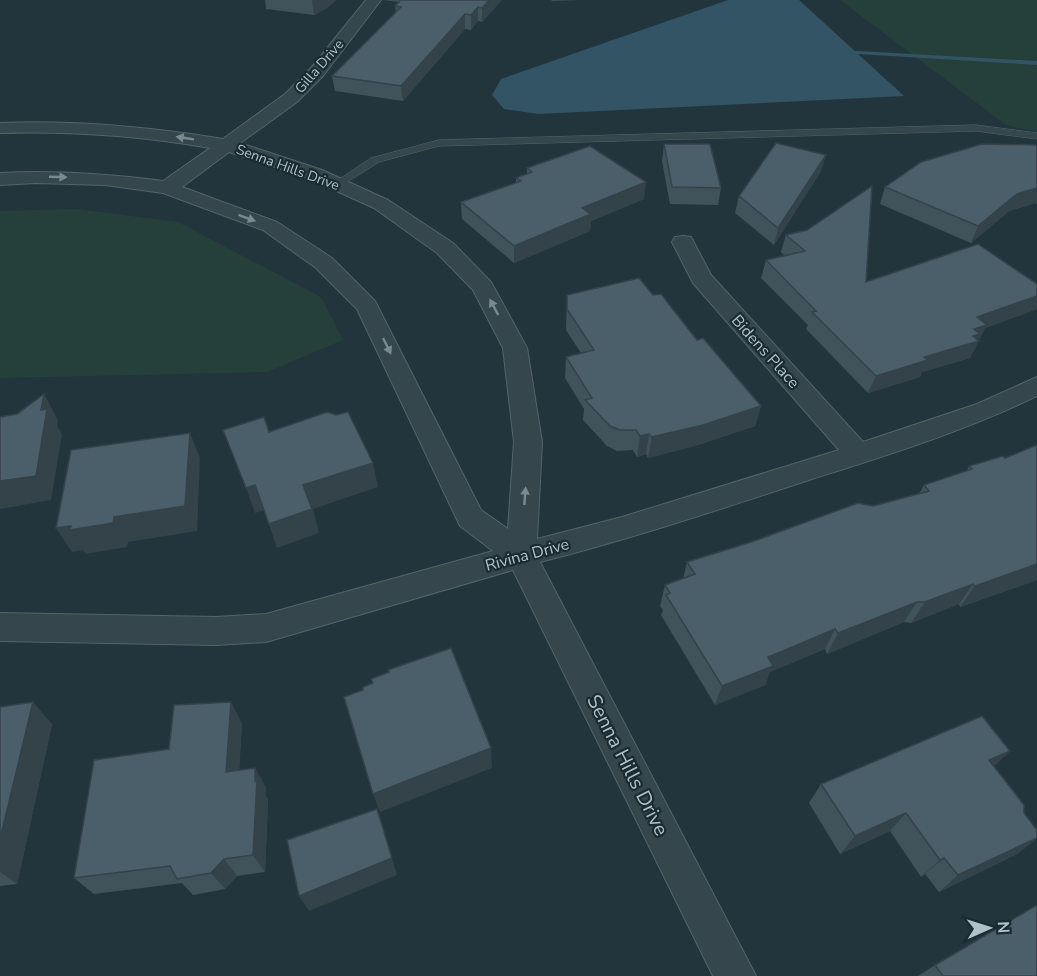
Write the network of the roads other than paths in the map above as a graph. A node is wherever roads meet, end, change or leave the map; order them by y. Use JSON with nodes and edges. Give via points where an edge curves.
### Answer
{"nodes":[{"id":1,"x":374,"y":0,"type":"edge"},
{"id":2,"x":0,"y":128,"type":"edge"},
{"id":3,"x":1037,"y":136,"type":"edge"},
{"id":4,"x":227,"y":145,"type":"junction"},
{"id":5,"x":0,"y":179,"type":"edge"},
{"id":6,"x":337,"y":184,"type":"junction"},
{"id":7,"x":167,"y":188,"type":"junction"},
{"id":8,"x":683,"y":242,"type":"dead end"},
{"id":9,"x":1037,"y":386,"type":"edge"},
{"id":10,"x":858,"y":454,"type":"junction"},
{"id":11,"x":521,"y":555,"type":"junction"},
{"id":12,"x":0,"y":627,"type":"edge"},
{"id":13,"x":735,"y":976,"type":"edge"}],
"edges":[{"from":1,"to":4,"type":"street","name":"Gilla Drive","via":[[298,91]]},
{"from":4,"to":2,"type":"street","name":"Senna Hills Drive","one_way":true,"via":[[143,133]]},
{"from":3,"to":6,"type":"lane","via":[[976,128],[439,143],[375,160]]},
{"from":4,"to":6,"type":"street","name":"Senna Hills Drive"},
{"from":4,"to":7,"type":"street","name":"Gilla Drive"},
{"from":5,"to":7,"type":"street","name":"Senna Hills Drive","one_way":true,"via":[[105,179]]},
{"from":11,"to":6,"type":"street","name":"Senna Hills Drive","one_way":true,"via":[[528,442],[515,348],[483,287],[445,248],[381,204]]},
{"from":7,"to":11,"type":"street","name":"Senna Hills Drive","one_way":true,"via":[[270,226],[324,263],[367,306],[470,518]]},
{"from":8,"to":10,"type":"street","name":"Bidens Place","via":[[701,278]]},
{"from":9,"to":10,"type":"street","name":"Rivina Drive","via":[[986,410]]},
{"from":10,"to":11,"type":"street","name":"Rivina Drive","via":[[622,529]]},
{"from":11,"to":12,"type":"street","name":"Rivina Drive","via":[[266,627],[216,631]]},
{"from":11,"to":13,"type":"street","name":"Senna Hills Drive"}]}
